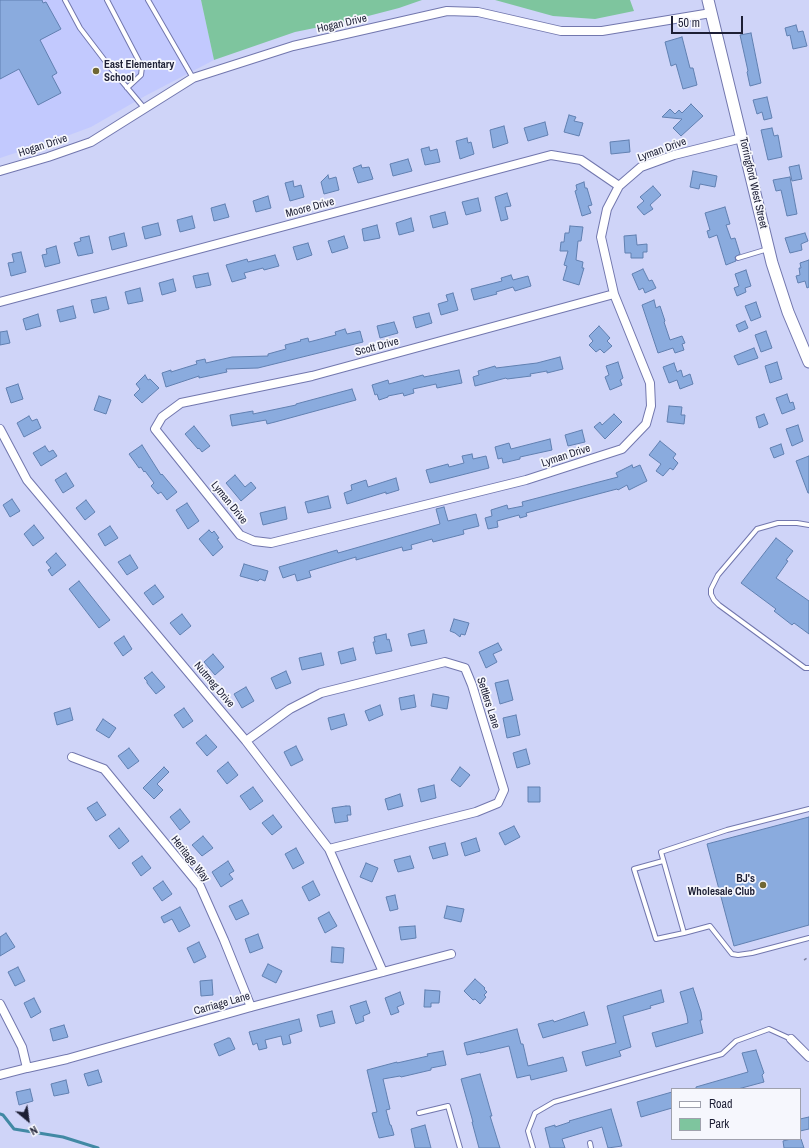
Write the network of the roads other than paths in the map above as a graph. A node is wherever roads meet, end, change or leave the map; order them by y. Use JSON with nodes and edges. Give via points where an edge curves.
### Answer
{"nodes":[{"id":1,"x":65,"y":0,"type":"edge"},
{"id":2,"x":107,"y":0,"type":"edge"},
{"id":3,"x":148,"y":0,"type":"edge"},
{"id":4,"x":708,"y":0,"type":"edge"},
{"id":5,"x":711,"y":13,"type":"junction"},
{"id":6,"x":193,"y":78,"type":"junction"},
{"id":7,"x":127,"y":88,"type":"junction"},
{"id":8,"x":145,"y":109,"type":"junction"},
{"id":9,"x":742,"y":138,"type":"junction"},
{"id":10,"x":0,"y":171,"type":"edge"},
{"id":11,"x":619,"y":186,"type":"junction"},
{"id":12,"x":769,"y":249,"type":"junction"},
{"id":13,"x":738,"y":258,"type":"dead end"},
{"id":14,"x":614,"y":294,"type":"junction"},
{"id":15,"x":0,"y":302,"type":"edge"},
{"id":16,"x":809,"y":362,"type":"edge"},
{"id":17,"x":0,"y":429,"type":"edge"},
{"id":18,"x":155,"y":429,"type":"joint"},
{"id":19,"x":809,"y":525,"type":"edge"},
{"id":20,"x":809,"y":668,"type":"edge"},
{"id":21,"x":246,"y":741,"type":"junction"},
{"id":22,"x":72,"y":757,"type":"dead end"},
{"id":23,"x":809,"y":809,"type":"edge"},
{"id":24,"x":329,"y":849,"type":"junction"},
{"id":25,"x":664,"y":861,"type":"junction"},
{"id":26,"x":684,"y":933,"type":"junction"},
{"id":27,"x":809,"y":938,"type":"edge"},
{"id":28,"x":451,"y":954,"type":"dead end"},
{"id":29,"x":384,"y":972,"type":"junction"},
{"id":30,"x":0,"y":1004,"type":"edge"},
{"id":31,"x":251,"y":1007,"type":"junction"},
{"id":32,"x":791,"y":1039,"type":"joint"},
{"id":33,"x":809,"y":1057,"type":"edge"},
{"id":34,"x":27,"y":1068,"type":"junction"},
{"id":35,"x":0,"y":1075,"type":"edge"},
{"id":36,"x":420,"y":1113,"type":"dead end"},
{"id":37,"x":460,"y":1148,"type":"edge"},
{"id":38,"x":533,"y":1148,"type":"edge"}],
"edges":[{"from":1,"to":7,"type":"lane","via":[[80,28]]},
{"from":2,"to":7,"type":"lane","via":[[142,67],[141,75]]},
{"from":3,"to":6,"type":"lane"},
{"from":4,"to":5,"type":"main road","name":"Torringford West Street"},
{"from":5,"to":6,"type":"street","name":"Hogan Drive","via":[[602,31],[561,31],[478,12],[447,11],[293,46]]},
{"from":5,"to":9,"type":"main road","name":"Torringford West Street"},
{"from":6,"to":8,"type":"street","name":"Hogan Drive"},
{"from":7,"to":8,"type":"lane"},
{"from":8,"to":10,"type":"street","name":"Hogan Drive","via":[[91,142]]},
{"from":9,"to":11,"type":"street","name":"Lyman Drive","via":[[674,155],[640,167]]},
{"from":9,"to":12,"type":"main road","name":"Torringford West Street"},
{"from":11,"to":14,"type":"street","name":"Lyman Drive","via":[[607,209],[601,237]]},
{"from":11,"to":15,"type":"street","name":"Moore Drive","via":[[581,160],[551,155]]},
{"from":12,"to":13,"type":"lane"},
{"from":12,"to":16,"type":"main road","name":"Torringford West Street","via":[[788,312]]},
{"from":14,"to":18,"type":"street","name":"Scott Drive","via":[[312,376],[181,403],[162,417]]},
{"from":14,"to":18,"type":"street","name":"Lyman Drive","via":[[650,382],[651,406],[646,424],[622,449],[526,480],[271,543],[254,541],[240,535]]},
{"from":17,"to":21,"type":"street","name":"Nutmeg Drive","via":[[27,480]]},
{"from":19,"to":20,"type":"lane","via":[[778,523],[757,529],[718,575],[711,589],[711,594],[719,605],[805,668]]},
{"from":21,"to":24,"type":"street","name":"Nutmeg Drive"},
{"from":21,"to":24,"type":"street","name":"Settlers Lane","via":[[290,709],[321,693],[445,662],[464,668],[472,685],[504,790],[498,803],[476,812]]},
{"from":22,"to":31,"type":"street","name":"Heritage Way","via":[[104,769],[200,886]]},
{"from":23,"to":25,"type":"lane","via":[[727,830],[661,852]]},
{"from":24,"to":29,"type":"street","name":"Nutmeg Drive"},
{"from":25,"to":26,"type":"lane"},
{"from":25,"to":26,"type":"lane","via":[[634,869],[656,939]]},
{"from":26,"to":27,"type":"lane","via":[[710,926],[732,954],[738,955]]},
{"from":28,"to":29,"type":"street","name":"Carriage Lane"},
{"from":29,"to":31,"type":"street","name":"Carriage Lane"},
{"from":30,"to":34,"type":"street","via":[[22,1047]]},
{"from":31,"to":34,"type":"street","name":"Carriage Lane"},
{"from":32,"to":33,"type":"street"},
{"from":32,"to":38,"type":"lane","via":[[769,1029],[736,1041],[722,1054],[554,1102],[535,1113],[528,1131]]},
{"from":34,"to":35,"type":"street","name":"Carriage Lane"},
{"from":36,"to":37,"type":"lane","via":[[448,1106]]}]}
